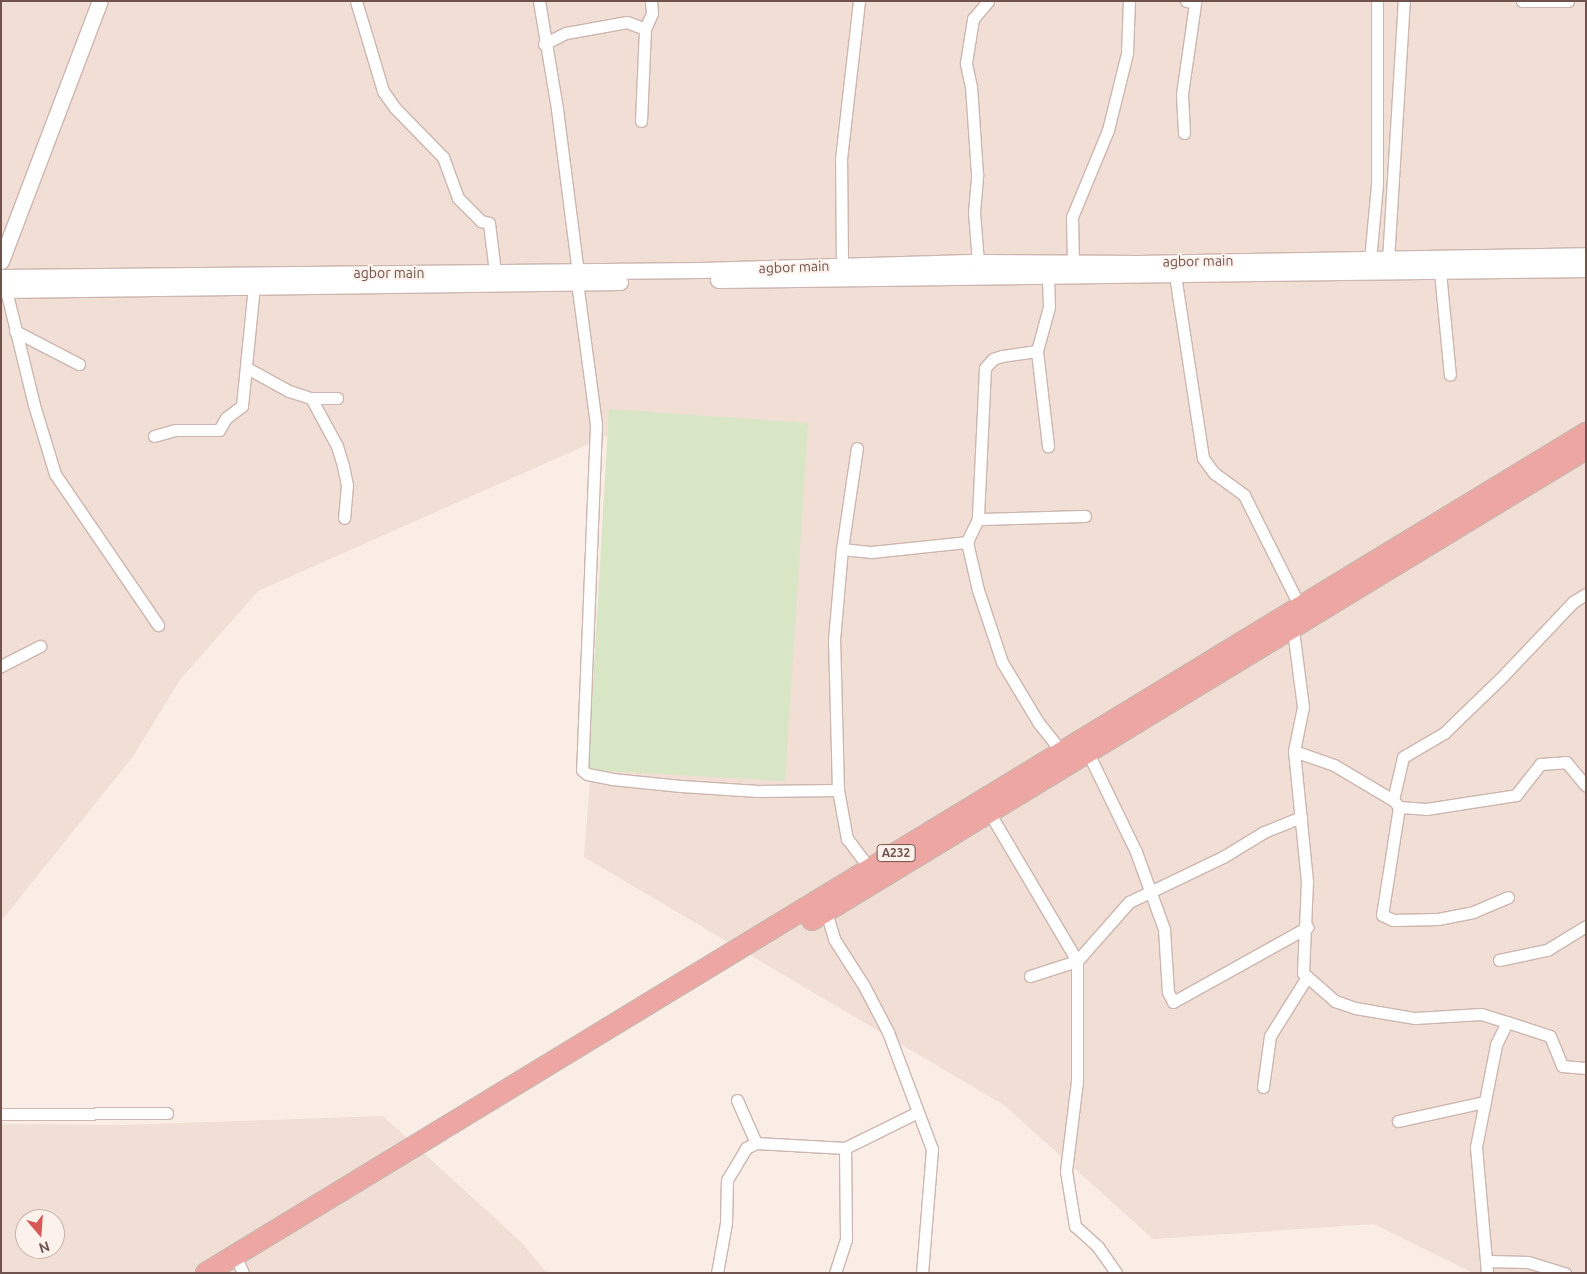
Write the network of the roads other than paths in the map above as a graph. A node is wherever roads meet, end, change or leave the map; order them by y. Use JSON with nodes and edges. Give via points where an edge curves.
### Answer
{"nodes":[{"id":1,"x":100,"y":1,"type":"edge"},
{"id":2,"x":356,"y":1,"type":"edge"},
{"id":3,"x":539,"y":1,"type":"edge"},
{"id":4,"x":651,"y":1,"type":"edge"},
{"id":5,"x":859,"y":1,"type":"edge"},
{"id":6,"x":988,"y":1,"type":"edge"},
{"id":7,"x":1129,"y":1,"type":"edge"},
{"id":8,"x":1186,"y":1,"type":"edge"},
{"id":9,"x":1377,"y":1,"type":"edge"},
{"id":10,"x":1404,"y":1,"type":"edge"},
{"id":11,"x":1522,"y":1,"type":"edge"},
{"id":12,"x":1568,"y":1,"type":"edge"},
{"id":13,"x":645,"y":29,"type":"junction"},
{"id":14,"x":544,"y":44,"type":"junction"},
{"id":15,"x":641,"y":121,"type":"dead end"},
{"id":16,"x":1184,"y":134,"type":"dead end"},
{"id":17,"x":1586,"y":255,"type":"edge"},
{"id":18,"x":1,"y":260,"type":"edge"},
{"id":19,"x":1370,"y":260,"type":"junction"},
{"id":20,"x":1388,"y":260,"type":"junction"},
{"id":21,"x":978,"y":262,"type":"junction"},
{"id":22,"x":1072,"y":264,"type":"junction"},
{"id":23,"x":842,"y":265,"type":"junction"},
{"id":24,"x":1586,"y":269,"type":"edge"},
{"id":25,"x":495,"y":272,"type":"junction"},
{"id":26,"x":1440,"y":272,"type":"junction"},
{"id":27,"x":1175,"y":275,"type":"junction"},
{"id":28,"x":578,"y":277,"type":"junction"},
{"id":29,"x":1048,"y":278,"type":"junction"},
{"id":30,"x":132,"y":281,"type":"junction"},
{"id":31,"x":3,"y":286,"type":"edge"},
{"id":32,"x":254,"y":286,"type":"junction"},
{"id":33,"x":15,"y":331,"type":"junction"},
{"id":34,"x":1037,"y":351,"type":"junction"},
{"id":35,"x":79,"y":364,"type":"dead end"},
{"id":36,"x":247,"y":368,"type":"junction"},
{"id":37,"x":1450,"y":376,"type":"dead end"},
{"id":38,"x":311,"y":398,"type":"junction"},
{"id":39,"x":337,"y":398,"type":"dead end"},
{"id":40,"x":1586,"y":433,"type":"edge"},
{"id":41,"x":154,"y":436,"type":"dead end"},
{"id":42,"x":1048,"y":446,"type":"dead end"},
{"id":43,"x":857,"y":448,"type":"dead end"},
{"id":44,"x":1586,"y":449,"type":"edge"},
{"id":45,"x":1085,"y":516,"type":"dead end"},
{"id":46,"x":344,"y":518,"type":"dead end"},
{"id":47,"x":978,"y":519,"type":"junction"},
{"id":48,"x":967,"y":542,"type":"junction"},
{"id":49,"x":842,"y":549,"type":"junction"},
{"id":50,"x":1586,"y":594,"type":"edge"},
{"id":51,"x":1300,"y":607,"type":"junction"},
{"id":52,"x":158,"y":625,"type":"dead end"},
{"id":53,"x":1293,"y":630,"type":"junction"},
{"id":54,"x":40,"y":646,"type":"dead end"},
{"id":55,"x":1,"y":666,"type":"edge"},
{"id":56,"x":1294,"y":751,"type":"junction"},
{"id":57,"x":1088,"y":752,"type":"junction"},
{"id":58,"x":1066,"y":757,"type":"junction"},
{"id":59,"x":1586,"y":786,"type":"edge"},
{"id":60,"x":838,"y":790,"type":"junction"},
{"id":61,"x":1396,"y":803,"type":"junction"},
{"id":62,"x":989,"y":812,"type":"junction"},
{"id":63,"x":1301,"y":817,"type":"junction"},
{"id":64,"x":870,"y":869,"type":"junction"},
{"id":65,"x":1150,"y":894,"type":"junction"},
{"id":66,"x":1508,"y":897,"type":"dead end"},
{"id":67,"x":826,"y":912,"type":"junction"},
{"id":68,"x":1586,"y":926,"type":"edge"},
{"id":69,"x":1308,"y":927,"type":"junction"},
{"id":70,"x":1499,"y":960,"type":"dead end"},
{"id":71,"x":1077,"y":961,"type":"junction"},
{"id":72,"x":1030,"y":976,"type":"dead end"},
{"id":73,"x":1307,"y":977,"type":"junction"},
{"id":74,"x":1507,"y":1022,"type":"junction"},
{"id":75,"x":1586,"y":1068,"type":"edge"},
{"id":76,"x":1263,"y":1087,"type":"dead end"},
{"id":77,"x":737,"y":1100,"type":"dead end"},
{"id":78,"x":1484,"y":1102,"type":"junction"},
{"id":79,"x":918,"y":1112,"type":"junction"},
{"id":80,"x":167,"y":1113,"type":"dead end"},
{"id":81,"x":1,"y":1114,"type":"edge"},
{"id":82,"x":1398,"y":1121,"type":"dead end"},
{"id":83,"x":756,"y":1143,"type":"junction"},
{"id":84,"x":845,"y":1148,"type":"junction"},
{"id":85,"x":1488,"y":1261,"type":"junction"},
{"id":86,"x":236,"y":1270,"type":"edge"},
{"id":87,"x":206,"y":1273,"type":"edge"},
{"id":88,"x":717,"y":1273,"type":"edge"},
{"id":89,"x":835,"y":1273,"type":"edge"},
{"id":90,"x":922,"y":1273,"type":"edge"},
{"id":91,"x":1116,"y":1273,"type":"edge"},
{"id":92,"x":1487,"y":1273,"type":"edge"},
{"id":93,"x":1566,"y":1273,"type":"edge"}],
"edges":[{"from":1,"to":18,"type":"main road"},
{"from":2,"to":25,"type":"street","via":[[383,91],[395,108],[443,157],[458,198],[481,220],[489,223]]},
{"from":3,"to":14,"type":"street"},
{"from":4,"to":13,"type":"street","via":[[652,13]]},
{"from":5,"to":23,"type":"street","via":[[841,159]]},
{"from":6,"to":21,"type":"street","via":[[974,19],[966,64],[971,87],[977,174],[974,212]]},
{"from":7,"to":22,"type":"street","via":[[1127,53],[1108,130],[1072,216]]},
{"from":8,"to":16,"type":"street","via":[[1194,3],[1194,11],[1182,94]]},
{"from":9,"to":19,"type":"street","via":[[1377,184]]},
{"from":10,"to":20,"type":"street"},
{"from":11,"to":12,"type":"street"},
{"from":13,"to":14,"type":"street","via":[[627,22],[566,33]]},
{"from":13,"to":15,"type":"street"},
{"from":14,"to":28,"type":"street","via":[[557,109]]},
{"from":17,"to":20,"type":"main road","name":"agbor main"},
{"from":19,"to":20,"type":"main road","name":"agbor main"},
{"from":19,"to":22,"type":"main road","name":"agbor main"},
{"from":21,"to":22,"type":"main road","name":"agbor main"},
{"from":21,"to":23,"type":"main road","name":"agbor main"},
{"from":23,"to":28,"type":"main road","name":"agbor main"},
{"from":24,"to":26,"type":"main road","name":"agbor main"},
{"from":25,"to":28,"type":"main road","name":"agbor main"},
{"from":25,"to":30,"type":"main road","name":"agbor main"},
{"from":26,"to":27,"type":"main road","name":"agbor main"},
{"from":26,"to":37,"type":"street"},
{"from":27,"to":29,"type":"main road","name":"agbor main"},
{"from":27,"to":51,"type":"street","via":[[1203,458],[1214,473],[1244,495]]},
{"from":28,"to":29,"type":"main road","name":"agbor main"},
{"from":28,"to":32,"type":"main road","name":"agbor main"},
{"from":28,"to":60,"type":"street","via":[[596,426],[582,770],[612,779],[681,786],[766,791]]},
{"from":29,"to":34,"type":"street","via":[[1050,307]]},
{"from":30,"to":31,"type":"main road","name":"agbor main"},
{"from":30,"to":32,"type":"main road","name":"agbor main"},
{"from":31,"to":33,"type":"street"},
{"from":32,"to":36,"type":"street"},
{"from":33,"to":35,"type":"street"},
{"from":33,"to":52,"type":"street","via":[[55,474]]},
{"from":34,"to":42,"type":"street"},
{"from":34,"to":47,"type":"street","via":[[1002,356],[993,359],[985,368]]},
{"from":36,"to":38,"type":"street","via":[[268,382]]},
{"from":36,"to":41,"type":"street","via":[[242,406],[226,418],[219,430],[175,430]]},
{"from":38,"to":39,"type":"street"},
{"from":38,"to":46,"type":"street","via":[[343,466],[347,485]]},
{"from":40,"to":51,"type":"highway","number":"A232"},
{"from":43,"to":49,"type":"street"},
{"from":44,"to":53,"type":"highway","number":"A232"},
{"from":45,"to":47,"type":"street"},
{"from":47,"to":48,"type":"street"},
{"from":48,"to":49,"type":"street","via":[[872,552]]},
{"from":48,"to":58,"type":"street","via":[[978,590],[1002,662],[1038,722]]},
{"from":49,"to":60,"type":"street","via":[[834,640]]},
{"from":50,"to":61,"type":"street","via":[[1573,602],[1444,732],[1403,757]]},
{"from":51,"to":58,"type":"highway","number":"A232"},
{"from":53,"to":56,"type":"street","via":[[1303,707]]},
{"from":53,"to":57,"type":"highway","number":"A232"},
{"from":54,"to":55,"type":"street"},
{"from":56,"to":61,"type":"street","via":[[1334,765]]},
{"from":56,"to":63,"type":"street"},
{"from":57,"to":58,"type":"highway","number":"A232"},
{"from":57,"to":65,"type":"street","via":[[1136,852]]},
{"from":58,"to":62,"type":"highway","number":"A232"},
{"from":58,"to":64,"type":"highway","number":"A232"},
{"from":59,"to":61,"type":"street","via":[[1566,762],[1540,764],[1516,795],[1426,809]]},
{"from":60,"to":64,"type":"street","via":[[847,839]]},
{"from":61,"to":66,"type":"street","via":[[1382,915],[1393,920],[1438,919],[1473,912]]},
{"from":62,"to":67,"type":"highway","number":"A232"},
{"from":62,"to":71,"type":"street"},
{"from":63,"to":65,"type":"street","via":[[1264,832]]},
{"from":63,"to":69,"type":"street"},
{"from":64,"to":87,"type":"highway","number":"A232"},
{"from":65,"to":69,"type":"street","via":[[1164,929],[1168,992],[1173,1002]]},
{"from":65,"to":71,"type":"street","via":[[1129,902]]},
{"from":67,"to":79,"type":"street","via":[[834,939],[888,1032]]},
{"from":67,"to":86,"type":"highway","number":"A232"},
{"from":68,"to":70,"type":"street","via":[[1547,950]]},
{"from":69,"to":73,"type":"street","via":[[1303,973]]},
{"from":71,"to":72,"type":"street"},
{"from":71,"to":91,"type":"street","via":[[1077,1081],[1066,1171],[1075,1226],[1098,1247]]},
{"from":73,"to":74,"type":"street","via":[[1335,1001],[1355,1008],[1415,1018],[1482,1014]]},
{"from":73,"to":76,"type":"street","via":[[1270,1036]]},
{"from":74,"to":75,"type":"street","via":[[1550,1036],[1562,1066]]},
{"from":74,"to":78,"type":"street","via":[[1496,1045]]},
{"from":77,"to":83,"type":"street"},
{"from":78,"to":82,"type":"street"},
{"from":78,"to":85,"type":"street","via":[[1476,1147]]},
{"from":79,"to":84,"type":"street"},
{"from":79,"to":90,"type":"street","via":[[932,1149]]},
{"from":80,"to":81,"type":"street"},
{"from":83,"to":84,"type":"street"},
{"from":83,"to":88,"type":"street","via":[[746,1148],[727,1180],[726,1223]]},
{"from":84,"to":89,"type":"street","via":[[846,1239]]},
{"from":85,"to":92,"type":"street"},
{"from":85,"to":93,"type":"street","via":[[1528,1262]]}]}
